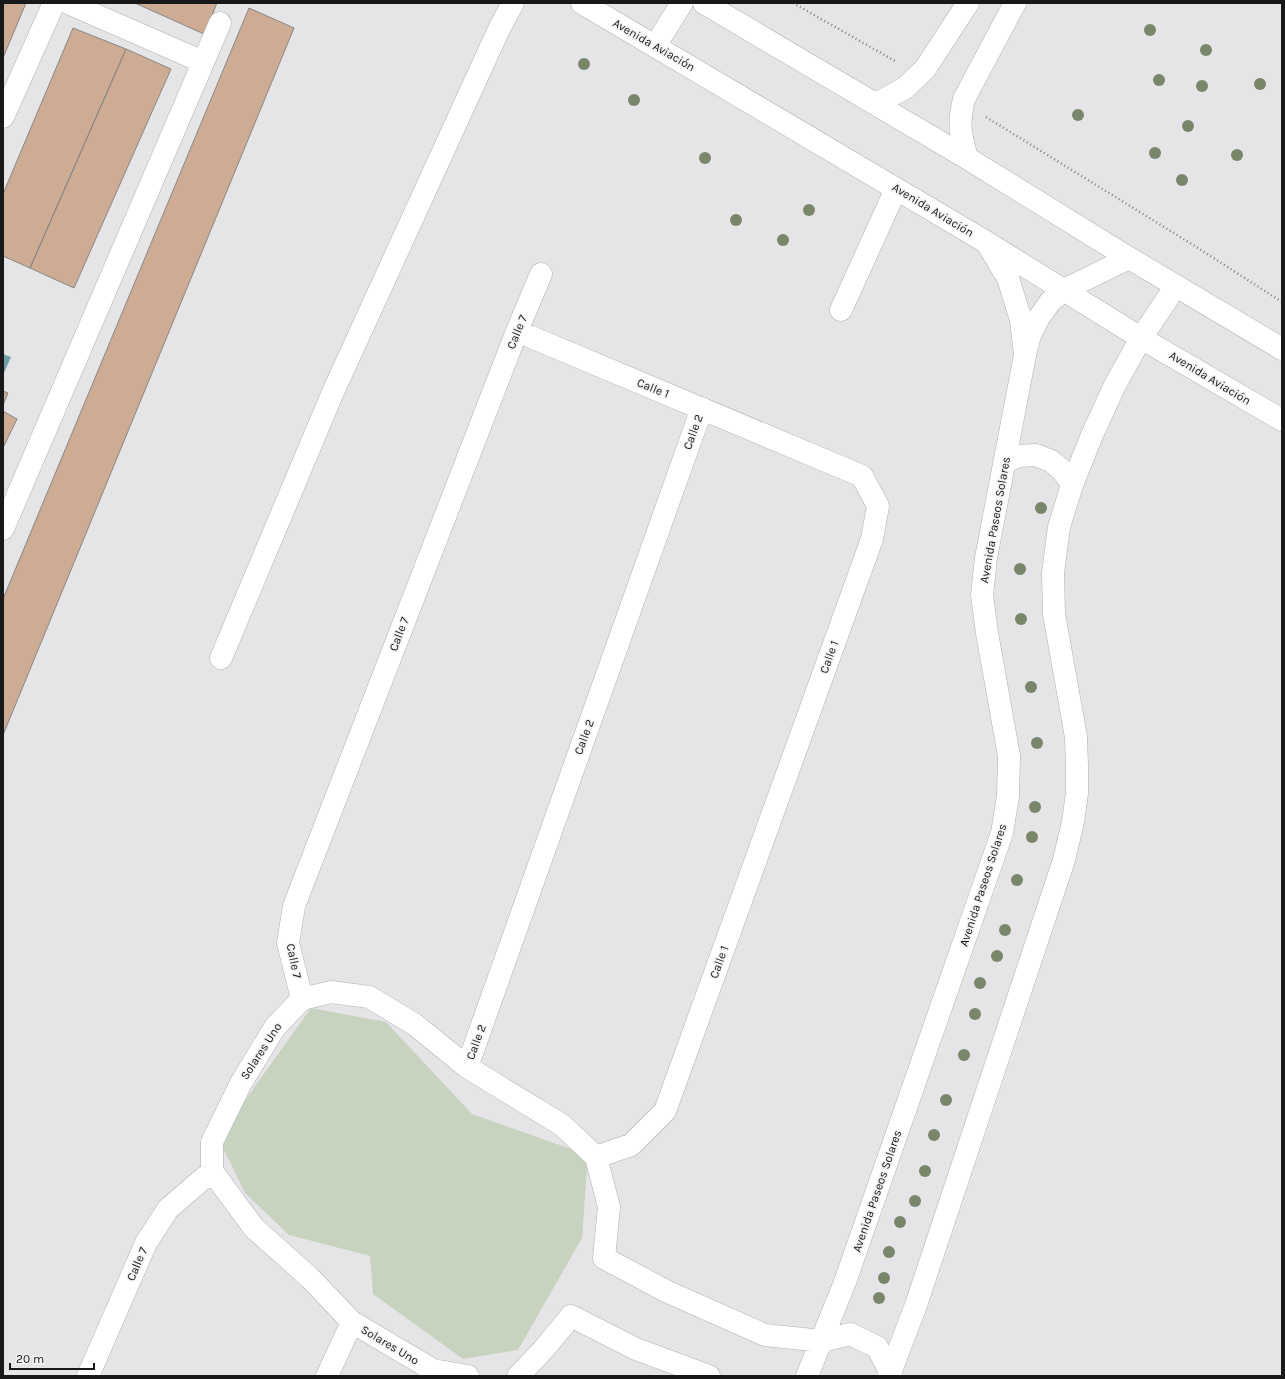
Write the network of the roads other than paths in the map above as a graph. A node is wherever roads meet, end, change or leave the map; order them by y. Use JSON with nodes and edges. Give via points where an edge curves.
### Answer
{"nodes":[{"id":1,"x":54,"y":3,"type":"edge"},
{"id":2,"x":68,"y":3,"type":"edge"},
{"id":3,"x":513,"y":3,"type":"edge"},
{"id":4,"x":582,"y":3,"type":"edge"},
{"id":5,"x":682,"y":3,"type":"edge"},
{"id":6,"x":704,"y":3,"type":"edge"},
{"id":7,"x":968,"y":3,"type":"edge"},
{"id":8,"x":1015,"y":3,"type":"edge"},
{"id":9,"x":220,"y":23,"type":"dead end"},
{"id":10,"x":655,"y":46,"type":"junction"},
{"id":11,"x":203,"y":62,"type":"junction"},
{"id":12,"x":876,"y":104,"type":"junction"},
{"id":13,"x":3,"y":117,"type":"edge"},
{"id":14,"x":967,"y":158,"type":"junction"},
{"id":15,"x":896,"y":189,"type":"junction"},
{"id":16,"x":986,"y":242,"type":"junction"},
{"id":17,"x":1129,"y":258,"type":"junction"},
{"id":18,"x":541,"y":274,"type":"dead end"},
{"id":19,"x":1176,"y":286,"type":"junction"},
{"id":20,"x":1064,"y":290,"type":"junction"},
{"id":21,"x":840,"y":310,"type":"dead end"},
{"id":22,"x":517,"y":331,"type":"junction"},
{"id":23,"x":1141,"y":338,"type":"junction"},
{"id":24,"x":1282,"y":348,"type":"edge"},
{"id":25,"x":1025,"y":355,"type":"junction"},
{"id":26,"x":702,"y":408,"type":"junction"},
{"id":27,"x":1282,"y":420,"type":"edge"},
{"id":28,"x":1005,"y":462,"type":"junction"},
{"id":29,"x":1072,"y":485,"type":"junction"},
{"id":30,"x":3,"y":529,"type":"edge"},
{"id":31,"x":221,"y":658,"type":"dead end"},
{"id":32,"x":302,"y":999,"type":"junction"},
{"id":33,"x":467,"y":1067,"type":"junction"},
{"id":34,"x":596,"y":1157,"type":"junction"},
{"id":35,"x":212,"y":1171,"type":"junction"},
{"id":36,"x":352,"y":1322,"type":"junction"},
{"id":37,"x":822,"y":1340,"type":"junction"},
{"id":38,"x":890,"y":1374,"type":"edge"},
{"id":39,"x":88,"y":1376,"type":"edge"},
{"id":40,"x":327,"y":1376,"type":"edge"},
{"id":41,"x":468,"y":1376,"type":"edge"},
{"id":42,"x":518,"y":1376,"type":"edge"},
{"id":43,"x":709,"y":1376,"type":"edge"},
{"id":44,"x":807,"y":1376,"type":"edge"}],
"edges":[{"from":1,"to":13,"type":"street"},
{"from":2,"to":11,"type":"street"},
{"from":3,"to":31,"type":"street","via":[[333,392]]},
{"from":4,"to":10,"type":"street","name":"Avenida Aviación"},
{"from":5,"to":10,"type":"street"},
{"from":6,"to":12,"type":"street"},
{"from":7,"to":12,"type":"street","via":[[925,69],[905,88]]},
{"from":8,"to":14,"type":"street","via":[[964,99],[960,116],[960,134]]},
{"from":9,"to":11,"type":"street"},
{"from":10,"to":15,"type":"street","name":"Avenida Aviación"},
{"from":11,"to":30,"type":"street"},
{"from":12,"to":14,"type":"street"},
{"from":14,"to":17,"type":"street"},
{"from":15,"to":16,"type":"street","name":"Avenida Aviación"},
{"from":15,"to":21,"type":"street"},
{"from":16,"to":20,"type":"street","name":"Avenida Aviación"},
{"from":16,"to":25,"type":"street","via":[[1008,278],[1021,320]]},
{"from":17,"to":19,"type":"street"},
{"from":17,"to":20,"type":"street","name":"Avenida Paseos Solares"},
{"from":18,"to":22,"type":"street","name":"Calle 7"},
{"from":19,"to":23,"type":"street"},
{"from":19,"to":24,"type":"street"},
{"from":20,"to":23,"type":"street","name":"Avenida Aviación"},
{"from":20,"to":25,"type":"street","name":"Avenida Paseos Solares","via":[[1050,302],[1038,319],[1030,335]]},
{"from":22,"to":26,"type":"street","name":"Calle 1"},
{"from":22,"to":32,"type":"street","name":"Calle 7","via":[[294,906],[288,943]]},
{"from":23,"to":27,"type":"street","name":"Avenida Aviación"},
{"from":23,"to":29,"type":"street","via":[[1114,385]]},
{"from":25,"to":28,"type":"street","name":"Avenida Paseos Solares"},
{"from":26,"to":33,"type":"street","name":"Calle 2"},
{"from":26,"to":34,"type":"street","name":"Calle 1","via":[[862,476],[878,506],[872,539],[665,1111],[631,1145]]},
{"from":28,"to":29,"type":"street","via":[[1019,456],[1036,455],[1051,461],[1063,471]]},
{"from":28,"to":37,"type":"street","name":"Avenida Paseos Solares","via":[[986,558],[982,595],[1009,756],[1008,796],[1002,833],[845,1282]]},
{"from":29,"to":38,"type":"street","via":[[1059,527],[1053,573],[1054,614],[1076,737],[1077,793],[1073,822],[1064,860],[916,1305]]},
{"from":32,"to":33,"type":"street","via":[[331,992],[369,997],[414,1024]]},
{"from":32,"to":35,"type":"street","name":"Solares Uno","via":[[275,1027],[241,1084],[212,1142]]},
{"from":33,"to":34,"type":"street","via":[[562,1125]]},
{"from":34,"to":37,"type":"street","via":[[609,1207],[604,1258],[668,1292],[765,1335]]},
{"from":35,"to":36,"type":"street","name":"Solares Uno","via":[[254,1228],[310,1278]]},
{"from":35,"to":39,"type":"street","name":"Calle 7","via":[[168,1208],[146,1243]]},
{"from":36,"to":40,"type":"street"},
{"from":36,"to":41,"type":"street","name":"Solares Uno","via":[[433,1370]]},
{"from":37,"to":38,"type":"street","via":[[850,1334],[877,1347]]},
{"from":37,"to":44,"type":"street","name":"Avenida Paseos Solares"},
{"from":42,"to":43,"type":"street","via":[[570,1316],[636,1349]]}]}
